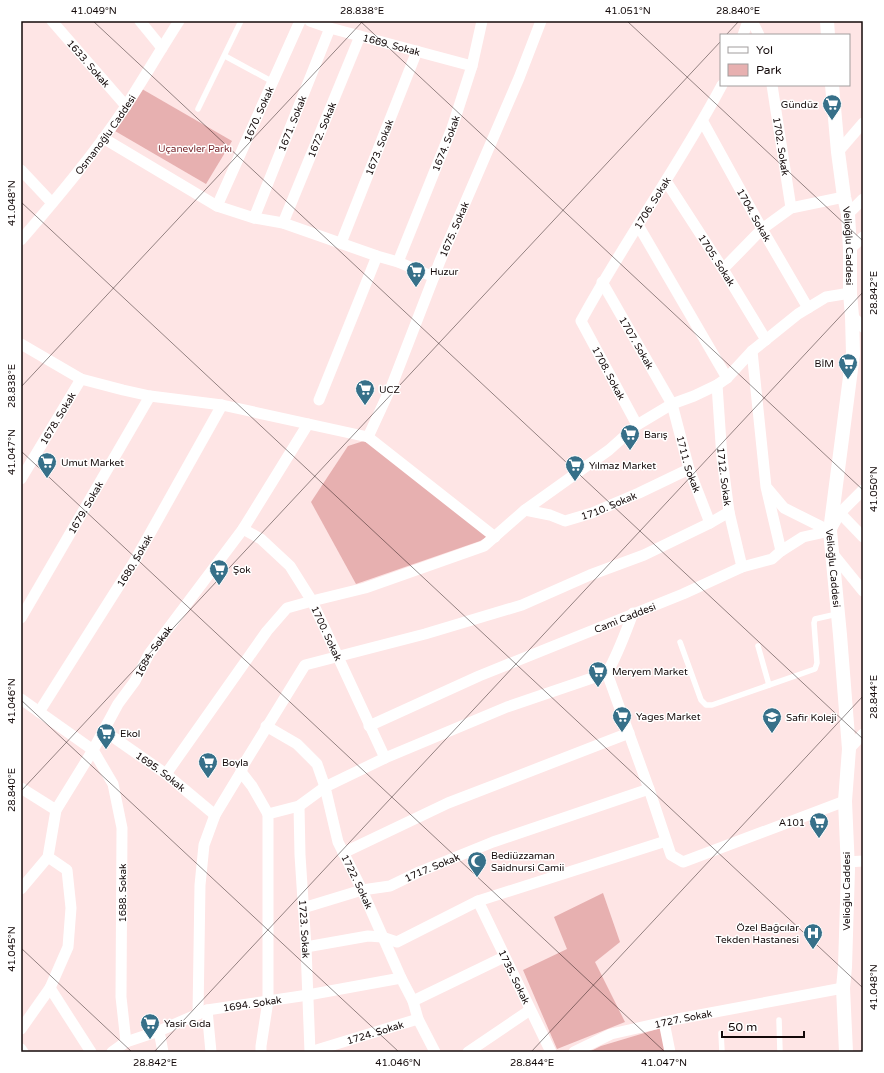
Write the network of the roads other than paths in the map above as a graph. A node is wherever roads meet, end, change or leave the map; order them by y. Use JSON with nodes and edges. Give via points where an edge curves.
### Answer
{"nodes":[{"id":1,"x":52,"y":21,"type":"edge"},
{"id":2,"x":140,"y":21,"type":"edge"},
{"id":3,"x":179,"y":21,"type":"edge"},
{"id":4,"x":242,"y":21,"type":"edge"},
{"id":5,"x":300,"y":21,"type":"edge"},
{"id":6,"x":310,"y":21,"type":"edge"},
{"id":7,"x":482,"y":21,"type":"edge"},
{"id":8,"x":541,"y":21,"type":"edge"},
{"id":9,"x":748,"y":21,"type":"edge"},
{"id":10,"x":752,"y":21,"type":"edge"},
{"id":11,"x":827,"y":21,"type":"edge"},
{"id":12,"x":330,"y":28,"type":"junction"},
{"id":13,"x":743,"y":34,"type":"edge"},
{"id":14,"x":758,"y":34,"type":"edge"},
{"id":15,"x":828,"y":34,"type":"edge"},
{"id":16,"x":360,"y":36,"type":"junction"},
{"id":17,"x":162,"y":48,"type":"junction"},
{"id":18,"x":417,"y":51,"type":"junction"},
{"id":19,"x":225,"y":56,"type":"junction"},
{"id":20,"x":472,"y":66,"type":"junction"},
{"id":21,"x":273,"y":82,"type":"junction"},
{"id":22,"x":721,"y":86,"type":"edge"},
{"id":23,"x":772,"y":86,"type":"edge"},
{"id":24,"x":832,"y":86,"type":"edge"},
{"id":25,"x":126,"y":106,"type":"junction"},
{"id":26,"x":198,"y":109,"type":"dead end"},
{"id":27,"x":703,"y":122,"type":"junction"},
{"id":28,"x":863,"y":123,"type":"edge"},
{"id":29,"x":103,"y":138,"type":"junction"},
{"id":30,"x":838,"y":152,"type":"junction"},
{"id":31,"x":21,"y":170,"type":"edge"},
{"id":32,"x":666,"y":182,"type":"junction"},
{"id":33,"x":844,"y":197,"type":"junction"},
{"id":34,"x":863,"y":199,"type":"edge"},
{"id":35,"x":52,"y":203,"type":"junction"},
{"id":36,"x":217,"y":206,"type":"junction"},
{"id":37,"x":791,"y":208,"type":"junction"},
{"id":38,"x":848,"y":214,"type":"junction"},
{"id":39,"x":254,"y":218,"type":"junction"},
{"id":40,"x":283,"y":223,"type":"junction"},
{"id":41,"x":638,"y":225,"type":"junction"},
{"id":42,"x":762,"y":229,"type":"junction"},
{"id":43,"x":863,"y":237,"type":"edge"},
{"id":44,"x":21,"y":240,"type":"edge"},
{"id":45,"x":341,"y":243,"type":"junction"},
{"id":46,"x":850,"y":249,"type":"junction"},
{"id":47,"x":377,"y":256,"type":"junction"},
{"id":48,"x":398,"y":262,"type":"junction"},
{"id":49,"x":723,"y":269,"type":"junction"},
{"id":50,"x":434,"y":277,"type":"junction"},
{"id":51,"x":602,"y":282,"type":"junction"},
{"id":52,"x":850,"y":293,"type":"junction"},
{"id":53,"x":808,"y":308,"type":"junction"},
{"id":54,"x":852,"y":316,"type":"junction"},
{"id":55,"x":581,"y":321,"type":"joint"},
{"id":56,"x":863,"y":327,"type":"edge"},
{"id":57,"x":766,"y":340,"type":"junction"},
{"id":58,"x":21,"y":344,"type":"edge"},
{"id":59,"x":752,"y":352,"type":"junction"},
{"id":60,"x":81,"y":378,"type":"junction"},
{"id":61,"x":727,"y":378,"type":"junction"},
{"id":62,"x":717,"y":385,"type":"junction"},
{"id":63,"x":150,"y":396,"type":"junction"},
{"id":64,"x":319,"y":400,"type":"dead end"},
{"id":65,"x":672,"y":404,"type":"junction"},
{"id":66,"x":222,"y":405,"type":"junction"},
{"id":67,"x":308,"y":424,"type":"junction"},
{"id":68,"x":637,"y":425,"type":"junction"},
{"id":69,"x":368,"y":437,"type":"junction"},
{"id":70,"x":689,"y":469,"type":"junction"},
{"id":71,"x":21,"y":479,"type":"edge"},
{"id":72,"x":766,"y":487,"type":"junction"},
{"id":73,"x":863,"y":490,"type":"edge"},
{"id":74,"x":525,"y":510,"type":"junction"},
{"id":75,"x":729,"y":512,"type":"junction"},
{"id":76,"x":840,"y":513,"type":"junction"},
{"id":77,"x":710,"y":523,"type":"junction"},
{"id":78,"x":243,"y":529,"type":"junction"},
{"id":79,"x":830,"y":531,"type":"junction"},
{"id":80,"x":495,"y":537,"type":"junction"},
{"id":81,"x":863,"y":537,"type":"edge"},
{"id":82,"x":781,"y":550,"type":"junction"},
{"id":83,"x":833,"y":554,"type":"junction"},
{"id":84,"x":742,"y":567,"type":"junction"},
{"id":85,"x":863,"y":591,"type":"edge"},
{"id":86,"x":312,"y":601,"type":"junction"},
{"id":87,"x":633,"y":613,"type":"junction"},
{"id":88,"x":838,"y":613,"type":"junction"},
{"id":89,"x":21,"y":618,"type":"edge"},
{"id":90,"x":680,"y":642,"type":"dead end"},
{"id":91,"x":758,"y":646,"type":"dead end"},
{"id":92,"x":337,"y":656,"type":"junction"},
{"id":93,"x":607,"y":673,"type":"junction"},
{"id":94,"x":769,"y":684,"type":"junction"},
{"id":95,"x":21,"y":699,"type":"edge"},
{"id":96,"x":39,"y":712,"type":"junction"},
{"id":97,"x":266,"y":726,"type":"junction"},
{"id":98,"x":370,"y":726,"type":"junction"},
{"id":99,"x":104,"y":730,"type":"junction"},
{"id":100,"x":629,"y":733,"type":"junction"},
{"id":101,"x":863,"y":734,"type":"edge"},
{"id":102,"x":849,"y":749,"type":"junction"},
{"id":103,"x":93,"y":750,"type":"junction"},
{"id":104,"x":385,"y":758,"type":"junction"},
{"id":105,"x":241,"y":772,"type":"junction"},
{"id":106,"x":166,"y":774,"type":"junction"},
{"id":107,"x":325,"y":787,"type":"junction"},
{"id":108,"x":21,"y":788,"type":"edge"},
{"id":109,"x":649,"y":789,"type":"junction"},
{"id":110,"x":845,"y":801,"type":"junction"},
{"id":111,"x":299,"y":806,"type":"junction"},
{"id":112,"x":56,"y":810,"type":"junction"},
{"id":113,"x":268,"y":814,"type":"junction"},
{"id":114,"x":215,"y":815,"type":"junction"},
{"id":115,"x":666,"y":841,"type":"junction"},
{"id":116,"x":343,"y":853,"type":"junction"},
{"id":117,"x":48,"y":857,"type":"junction"},
{"id":118,"x":863,"y":861,"type":"edge"},
{"id":119,"x":848,"y":862,"type":"junction"},
{"id":120,"x":21,"y":889,"type":"edge"},
{"id":121,"x":362,"y":890,"type":"junction"},
{"id":122,"x":478,"y":901,"type":"junction"},
{"id":123,"x":303,"y":908,"type":"junction"},
{"id":124,"x":382,"y":937,"type":"junction"},
{"id":125,"x":306,"y":947,"type":"junction"},
{"id":126,"x":504,"y":957,"type":"junction"},
{"id":127,"x":401,"y":978,"type":"junction"},
{"id":128,"x":50,"y":988,"type":"junction"},
{"id":129,"x":843,"y":988,"type":"junction"},
{"id":130,"x":308,"y":995,"type":"junction"},
{"id":131,"x":268,"y":1001,"type":"junction"},
{"id":132,"x":413,"y":1001,"type":"junction"},
{"id":133,"x":530,"y":1010,"type":"junction"},
{"id":134,"x":202,"y":1012,"type":"junction"},
{"id":135,"x":418,"y":1019,"type":"junction"},
{"id":136,"x":779,"y":1020,"type":"dead end"},
{"id":137,"x":664,"y":1022,"type":"junction"},
{"id":138,"x":21,"y":1029,"type":"edge"},
{"id":139,"x":159,"y":1031,"type":"junction"},
{"id":140,"x":721,"y":1033,"type":"dead end"},
{"id":141,"x":126,"y":1042,"type":"junction"},
{"id":142,"x":21,"y":1049,"type":"edge"},
{"id":143,"x":23,"y":1052,"type":"edge"},
{"id":144,"x":90,"y":1052,"type":"edge"},
{"id":145,"x":112,"y":1052,"type":"edge"},
{"id":146,"x":163,"y":1052,"type":"edge"},
{"id":147,"x":211,"y":1052,"type":"edge"},
{"id":148,"x":261,"y":1052,"type":"edge"},
{"id":149,"x":310,"y":1052,"type":"edge"},
{"id":150,"x":435,"y":1052,"type":"edge"},
{"id":151,"x":468,"y":1052,"type":"edge"},
{"id":152,"x":551,"y":1052,"type":"edge"},
{"id":153,"x":574,"y":1052,"type":"edge"},
{"id":154,"x":670,"y":1052,"type":"edge"},
{"id":155,"x":722,"y":1052,"type":"edge"},
{"id":156,"x":780,"y":1052,"type":"edge"},
{"id":157,"x":846,"y":1052,"type":"edge"}],
"edges":[{"from":1,"to":25,"type":"street","name":"1633. Sokak"},
{"from":2,"to":17,"type":"street"},
{"from":3,"to":17,"type":"street","name":"Osmanoğlu Caddesi"},
{"from":4,"to":19,"type":"lane"},
{"from":5,"to":21,"type":"street","name":"1670. Sokak"},
{"from":6,"to":12,"type":"street","name":"1669. Sokak"},
{"from":7,"to":20,"type":"street","name":"1674. Sokak"},
{"from":8,"to":50,"type":"street","name":"1675. Sokak"},
{"from":9,"to":13,"type":"street"},
{"from":10,"to":14,"type":"street"},
{"from":11,"to":15,"type":"street"},
{"from":12,"to":16,"type":"street","name":"1669. Sokak"},
{"from":12,"to":39,"type":"street","name":"1671. Sokak"},
{"from":16,"to":18,"type":"street","name":"1669. Sokak"},
{"from":16,"to":40,"type":"street","name":"1672. Sokak"},
{"from":17,"to":25,"type":"street","name":"Osmanoğlu Caddesi"},
{"from":18,"to":20,"type":"street","name":"1669. Sokak"},
{"from":18,"to":45,"type":"street","name":"1673. Sokak"},
{"from":19,"to":21,"type":"lane"},
{"from":19,"to":26,"type":"lane"},
{"from":20,"to":48,"type":"street","name":"1674. Sokak","via":[[452,128]]},
{"from":21,"to":36,"type":"street","name":"1670. Sokak"},
{"from":22,"to":27,"type":"street","name":"1706. Sokak"},
{"from":23,"to":37,"type":"street","name":"1702. Sokak"},
{"from":24,"to":30,"type":"street","name":"Velioğlu Caddesi"},
{"from":25,"to":29,"type":"street","name":"Osmanoğlu Caddesi"},
{"from":27,"to":32,"type":"street","name":"1706. Sokak"},
{"from":27,"to":42,"type":"street","name":"1704. Sokak"},
{"from":28,"to":30,"type":"street"},
{"from":29,"to":35,"type":"street","name":"Osmanoğlu Caddesi"},
{"from":29,"to":36,"type":"street"},
{"from":30,"to":33,"type":"street","name":"Velioğlu Caddesi"},
{"from":31,"to":35,"type":"street"},
{"from":32,"to":41,"type":"street","name":"1706. Sokak"},
{"from":32,"to":49,"type":"street","name":"1705. Sokak"},
{"from":33,"to":37,"type":"street"},
{"from":33,"to":38,"type":"street","name":"Velioğlu Caddesi"},
{"from":34,"to":38,"type":"street"},
{"from":35,"to":44,"type":"street","name":"Osmanoğlu Caddesi"},
{"from":36,"to":39,"type":"street"},
{"from":37,"to":42,"type":"street"},
{"from":38,"to":46,"type":"street","name":"Velioğlu Caddesi"},
{"from":39,"to":40,"type":"street"},
{"from":40,"to":45,"type":"street"},
{"from":41,"to":51,"type":"street","name":"1706. Sokak"},
{"from":41,"to":61,"type":"street"},
{"from":42,"to":49,"type":"street"},
{"from":42,"to":53,"type":"street","name":"1704. Sokak"},
{"from":43,"to":46,"type":"street"},
{"from":45,"to":47,"type":"street"},
{"from":46,"to":52,"type":"street","name":"Velioğlu Caddesi"},
{"from":47,"to":48,"type":"street"},
{"from":47,"to":64,"type":"street"},
{"from":48,"to":50,"type":"street"},
{"from":49,"to":57,"type":"street","name":"1705. Sokak"},
{"from":50,"to":69,"type":"street","name":"1675. Sokak","via":[[392,385]]},
{"from":51,"to":55,"type":"street","name":"1706. Sokak"},
{"from":51,"to":65,"type":"street","name":"1707. Sokak"},
{"from":52,"to":53,"type":"street","via":[[826,297]]},
{"from":52,"to":54,"type":"street","name":"Velioğlu Caddesi"},
{"from":53,"to":57,"type":"street"},
{"from":54,"to":56,"type":"street"},
{"from":54,"to":79,"type":"street","name":"Velioğlu Caddesi","via":[[853,354]]},
{"from":55,"to":68,"type":"street","name":"1708. Sokak"},
{"from":57,"to":59,"type":"street"},
{"from":58,"to":60,"type":"street"},
{"from":59,"to":61,"type":"street"},
{"from":59,"to":72,"type":"street"},
{"from":60,"to":63,"type":"street"},
{"from":60,"to":71,"type":"street","name":"1678. Sokak"},
{"from":61,"to":62,"type":"street"},
{"from":62,"to":65,"type":"street"},
{"from":62,"to":75,"type":"street","name":"1712. Sokak"},
{"from":63,"to":66,"type":"street"},
{"from":63,"to":89,"type":"street","name":"1679. Sokak"},
{"from":65,"to":68,"type":"street"},
{"from":65,"to":70,"type":"street","name":"1711. Sokak"},
{"from":66,"to":67,"type":"street"},
{"from":66,"to":96,"type":"street","name":"1680. Sokak","via":[[134,562]]},
{"from":67,"to":69,"type":"street"},
{"from":67,"to":78,"type":"street","name":"1684. Sokak"},
{"from":68,"to":74,"type":"street","via":[[609,450]]},
{"from":69,"to":80,"type":"street"},
{"from":70,"to":74,"type":"street","name":"1710. Sokak","via":[[592,513],[565,521]]},
{"from":70,"to":77,"type":"street","name":"1711. Sokak"},
{"from":72,"to":79,"type":"street","via":[[784,508]]},
{"from":72,"to":82,"type":"street"},
{"from":73,"to":76,"type":"street"},
{"from":74,"to":80,"type":"street"},
{"from":75,"to":77,"type":"street"},
{"from":75,"to":84,"type":"street","name":"1712. Sokak"},
{"from":76,"to":79,"type":"street"},
{"from":76,"to":81,"type":"street"},
{"from":77,"to":92,"type":"street","via":[[644,555],[522,605],[425,634]]},
{"from":78,"to":86,"type":"street","name":"1700. Sokak","via":[[261,539],[290,566]]},
{"from":78,"to":99,"type":"street","name":"1684. Sokak","via":[[149,654]]},
{"from":79,"to":82,"type":"street","name":"Cami Caddesi","via":[[803,537]]},
{"from":79,"to":83,"type":"street","name":"Velioğlu Caddesi"},
{"from":80,"to":86,"type":"street","via":[[484,546],[452,558],[365,588]]},
{"from":82,"to":84,"type":"street","name":"Cami Caddesi","via":[[772,559]]},
{"from":83,"to":85,"type":"street"},
{"from":83,"to":88,"type":"street","name":"Velioğlu Caddesi"},
{"from":84,"to":87,"type":"street","name":"Cami Caddesi"},
{"from":86,"to":92,"type":"street","name":"1700. Sokak"},
{"from":86,"to":106,"type":"street","via":[[287,608],[266,631]]},
{"from":87,"to":93,"type":"street","via":[[617,656]]},
{"from":87,"to":98,"type":"street","name":"Cami Caddesi","via":[[479,676]]},
{"from":88,"to":94,"type":"lane","via":[[815,619],[816,669]]},
{"from":88,"to":102,"type":"street","name":"Velioğlu Caddesi"},
{"from":90,"to":94,"type":"lane","via":[[701,700],[706,705]]},
{"from":91,"to":94,"type":"lane"},
{"from":92,"to":97,"type":"street","via":[[305,665]]},
{"from":92,"to":98,"type":"street","name":"1700. Sokak"},
{"from":93,"to":100,"type":"street"},
{"from":93,"to":104,"type":"street","via":[[507,707]]},
{"from":95,"to":96,"type":"street"},
{"from":96,"to":103,"type":"street"},
{"from":97,"to":105,"type":"street"},
{"from":97,"to":107,"type":"street","name":"1722. Sokak","via":[[297,744],[312,759]]},
{"from":98,"to":104,"type":"street","name":"1700. Sokak"},
{"from":99,"to":103,"type":"street","name":"1684. Sokak"},
{"from":99,"to":106,"type":"street","name":"1695. Sokak"},
{"from":100,"to":109,"type":"street"},
{"from":100,"to":116,"type":"street","via":[[448,803]]},
{"from":101,"to":102,"type":"street"},
{"from":102,"to":110,"type":"street","name":"Velioğlu Caddesi"},
{"from":103,"to":112,"type":"street","name":"1684. Sokak"},
{"from":103,"to":141,"type":"street","name":"1688. Sokak","via":[[113,784],[122,828],[121,996]]},
{"from":104,"to":107,"type":"street"},
{"from":105,"to":113,"type":"street"},
{"from":105,"to":114,"type":"street"},
{"from":106,"to":114,"type":"street","name":"1695. Sokak"},
{"from":107,"to":111,"type":"street"},
{"from":107,"to":116,"type":"street","name":"1722. Sokak"},
{"from":108,"to":112,"type":"street"},
{"from":109,"to":115,"type":"street"},
{"from":109,"to":121,"type":"street","name":"1717. Sokak","via":[[493,842],[390,886]]},
{"from":110,"to":115,"type":"street","via":[[683,862],[671,855]]},
{"from":110,"to":119,"type":"street","name":"Velioğlu Caddesi"},
{"from":111,"to":113,"type":"street"},
{"from":111,"to":123,"type":"street","name":"1723. Sokak"},
{"from":112,"to":117,"type":"street","name":"1684. Sokak"},
{"from":113,"to":131,"type":"street"},
{"from":114,"to":134,"type":"street","via":[[204,845],[200,885]]},
{"from":115,"to":122,"type":"street"},
{"from":116,"to":121,"type":"street","name":"1722. Sokak"},
{"from":117,"to":120,"type":"street"},
{"from":117,"to":128,"type":"street","via":[[67,870],[71,908],[68,947]]},
{"from":118,"to":119,"type":"street"},
{"from":119,"to":129,"type":"street","name":"Velioğlu Caddesi"},
{"from":121,"to":123,"type":"street","name":"1717. Sokak"},
{"from":121,"to":124,"type":"street","name":"1722. Sokak"},
{"from":122,"to":124,"type":"street","via":[[396,942]]},
{"from":122,"to":126,"type":"street","name":"1735. Sokak"},
{"from":123,"to":125,"type":"street","name":"1723. Sokak"},
{"from":124,"to":125,"type":"street","via":[[368,936]]},
{"from":124,"to":127,"type":"street","name":"1722. Sokak"},
{"from":125,"to":130,"type":"street","name":"1723. Sokak"},
{"from":126,"to":132,"type":"street"},
{"from":126,"to":133,"type":"street","name":"1735. Sokak"},
{"from":127,"to":130,"type":"street","name":"1694. Sokak"},
{"from":127,"to":132,"type":"street","name":"1722. Sokak"},
{"from":128,"to":138,"type":"street"},
{"from":128,"to":144,"type":"street"},
{"from":129,"to":137,"type":"street","name":"1727. Sokak"},
{"from":129,"to":157,"type":"street","name":"Velioğlu Caddesi"},
{"from":130,"to":131,"type":"street","name":"1694. Sokak"},
{"from":130,"to":149,"type":"street","name":"1723. Sokak"},
{"from":131,"to":134,"type":"street","name":"1694. Sokak"},
{"from":131,"to":148,"type":"street"},
{"from":132,"to":135,"type":"street","name":"1722. Sokak"},
{"from":133,"to":151,"type":"street"},
{"from":133,"to":152,"type":"street","name":"1735. Sokak"},
{"from":134,"to":139,"type":"street","name":"1694. Sokak"},
{"from":134,"to":147,"type":"street"},
{"from":135,"to":149,"type":"street","name":"1724. Sokak"},
{"from":135,"to":150,"type":"street","name":"1722. Sokak"},
{"from":136,"to":156,"type":"lane"},
{"from":137,"to":153,"type":"street","name":"1727. Sokak","via":[[611,1034]]},
{"from":137,"to":154,"type":"street"},
{"from":139,"to":141,"type":"street","name":"1694. Sokak"},
{"from":139,"to":146,"type":"street"},
{"from":140,"to":155,"type":"lane"},
{"from":141,"to":145,"type":"street","name":"1694. Sokak"},
{"from":142,"to":143,"type":"street"}]}
